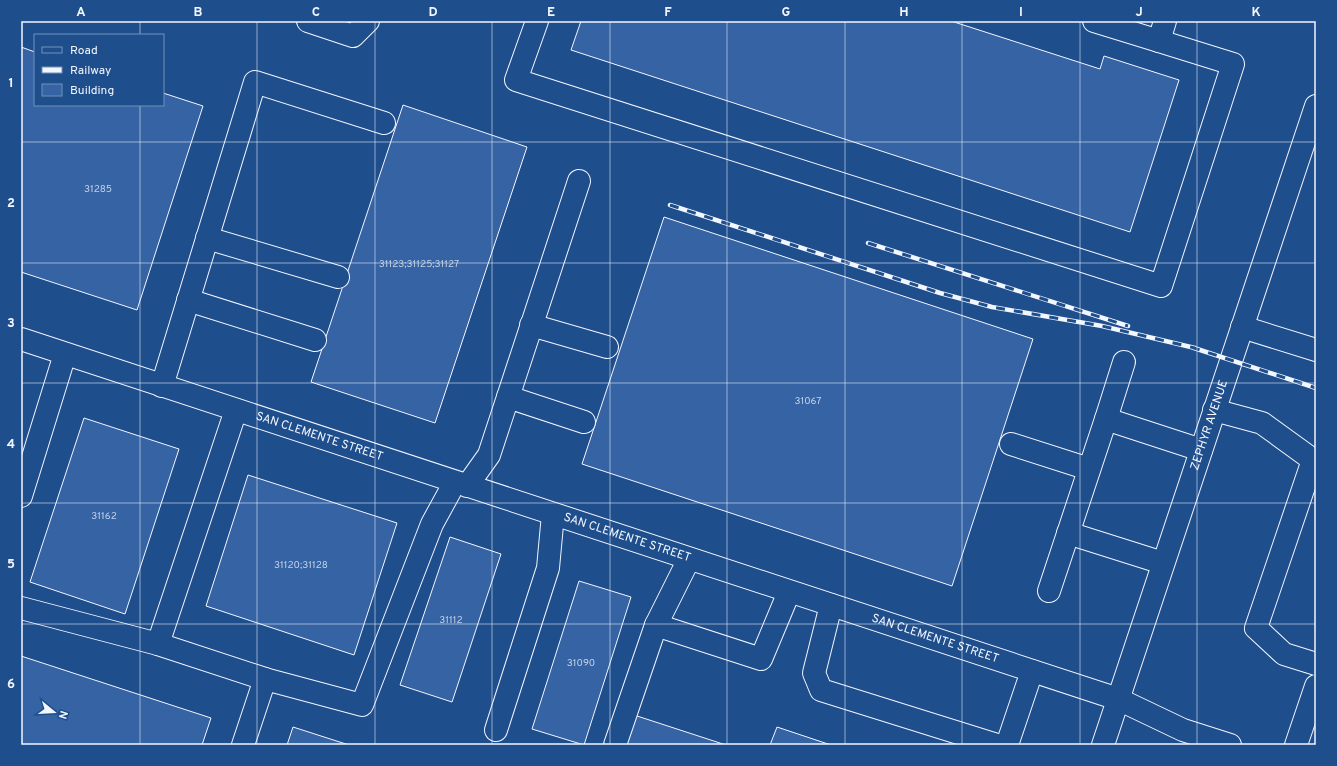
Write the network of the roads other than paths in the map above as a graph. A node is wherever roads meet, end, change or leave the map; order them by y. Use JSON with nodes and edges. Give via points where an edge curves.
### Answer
{"nodes":[{"id":1,"x":308,"y":21,"type":"edge"},
{"id":2,"x":368,"y":21,"type":"edge"},
{"id":3,"x":537,"y":21,"type":"edge"},
{"id":4,"x":1094,"y":21,"type":"edge"},
{"id":5,"x":1162,"y":31,"type":"edge"},
{"id":6,"x":1316,"y":106,"type":"edge"},
{"id":7,"x":384,"y":123,"type":"dead end"},
{"id":8,"x":578,"y":181,"type":"dead end"},
{"id":9,"x":207,"y":238,"type":"junction"},
{"id":10,"x":338,"y":277,"type":"dead end"},
{"id":11,"x":188,"y":300,"type":"junction"},
{"id":12,"x":532,"y":324,"type":"junction"},
{"id":13,"x":1242,"y":327,"type":"junction"},
{"id":14,"x":21,"y":339,"type":"edge"},
{"id":15,"x":315,"y":340,"type":"dead end"},
{"id":16,"x":607,"y":347,"type":"dead end"},
{"id":17,"x":1316,"y":350,"type":"edge"},
{"id":18,"x":65,"y":354,"type":"junction"},
{"id":19,"x":1124,"y":362,"type":"dead end"},
{"id":20,"x":162,"y":386,"type":"junction"},
{"id":21,"x":508,"y":397,"type":"junction"},
{"id":22,"x":236,"y":410,"type":"junction"},
{"id":23,"x":1214,"y":410,"type":"junction"},
{"id":24,"x":1106,"y":419,"type":"junction"},
{"id":25,"x":584,"y":422,"type":"dead end"},
{"id":26,"x":1011,"y":444,"type":"dead end"},
{"id":27,"x":1201,"y":450,"type":"junction"},
{"id":28,"x":1089,"y":469,"type":"junction"},
{"id":29,"x":461,"y":484,"type":"junction"},
{"id":30,"x":21,"y":496,"type":"edge"},
{"id":31,"x":553,"y":514,"type":"junction"},
{"id":32,"x":1068,"y":533,"type":"junction"},
{"id":33,"x":689,"y":559,"type":"junction"},
{"id":34,"x":1163,"y":563,"type":"junction"},
{"id":35,"x":1049,"y":591,"type":"dead end"},
{"id":36,"x":789,"y":592,"type":"junction"},
{"id":37,"x":831,"y":605,"type":"junction"},
{"id":38,"x":21,"y":608,"type":"edge"},
{"id":39,"x":656,"y":625,"type":"junction"},
{"id":40,"x":158,"y":644,"type":"junction"},
{"id":41,"x":1316,"y":664,"type":"edge"},
{"id":42,"x":1032,"y":671,"type":"junction"},
{"id":43,"x":265,"y":679,"type":"junction"},
{"id":44,"x":1316,"y":686,"type":"edge"},
{"id":45,"x":1118,"y":699,"type":"junction"},
{"id":46,"x":496,"y":730,"type":"dead end"},
{"id":47,"x":244,"y":745,"type":"edge"},
{"id":48,"x":614,"y":745,"type":"edge"},
{"id":49,"x":997,"y":745,"type":"edge"},
{"id":50,"x":1008,"y":745,"type":"edge"},
{"id":51,"x":1103,"y":745,"type":"edge"},
{"id":52,"x":1230,"y":745,"type":"edge"},
{"id":53,"x":1296,"y":745,"type":"edge"}],
"edges":[{"from":1,"to":2,"type":"street","via":[[353,36]]},
{"from":3,"to":5,"type":"street","via":[[516,80],[1160,286],[1233,64]]},
{"from":4,"to":5,"type":"street"},
{"from":6,"to":13,"type":"street","name":"ZEPHYR AVENUE"},
{"from":7,"to":9,"type":"street","via":[[255,82]]},
{"from":8,"to":12,"type":"street"},
{"from":9,"to":10,"type":"street"},
{"from":9,"to":11,"type":"street"},
{"from":11,"to":15,"type":"street"},
{"from":11,"to":20,"type":"street"},
{"from":12,"to":16,"type":"street"},
{"from":12,"to":21,"type":"street"},
{"from":13,"to":17,"type":"street"},
{"from":13,"to":23,"type":"street","name":"ZEPHYR AVENUE"},
{"from":14,"to":18,"type":"street","name":"SAN CLEMENTE STREET"},
{"from":18,"to":20,"type":"street","name":"SAN CLEMENTE STREET"},
{"from":18,"to":30,"type":"street"},
{"from":19,"to":24,"type":"street"},
{"from":20,"to":22,"type":"street","name":"SAN CLEMENTE STREET"},
{"from":21,"to":25,"type":"street"},
{"from":21,"to":29,"type":"street","via":[[489,455]]},
{"from":22,"to":29,"type":"street","name":"SAN CLEMENTE STREET"},
{"from":22,"to":40,"type":"street"},
{"from":23,"to":27,"type":"street","name":"ZEPHYR AVENUE"},
{"from":23,"to":41,"type":"street","via":[[1262,423],[1313,460],[1256,628],[1284,654]]},
{"from":24,"to":27,"type":"street"},
{"from":24,"to":28,"type":"street"},
{"from":26,"to":28,"type":"street"},
{"from":27,"to":34,"type":"street","name":"ZEPHYR AVENUE"},
{"from":28,"to":32,"type":"street"},
{"from":29,"to":31,"type":"street","name":"SAN CLEMENTE STREET"},
{"from":29,"to":43,"type":"street","via":[[432,524],[362,705]]},
{"from":31,"to":33,"type":"street","name":"SAN CLEMENTE STREET"},
{"from":31,"to":46,"type":"street","via":[[548,568]]},
{"from":32,"to":34,"type":"street"},
{"from":32,"to":35,"type":"street"},
{"from":33,"to":36,"type":"street","name":"SAN CLEMENTE STREET"},
{"from":33,"to":39,"type":"street"},
{"from":34,"to":45,"type":"street","name":"ZEPHYR AVENUE"},
{"from":36,"to":37,"type":"street","name":"SAN CLEMENTE STREET"},
{"from":36,"to":39,"type":"street","via":[[761,659]]},
{"from":37,"to":42,"type":"street","name":"SAN CLEMENTE STREET"},
{"from":37,"to":49,"type":"street","via":[[814,673],[821,690]]},
{"from":38,"to":40,"type":"street"},
{"from":39,"to":48,"type":"street"},
{"from":40,"to":43,"type":"street"},
{"from":42,"to":45,"type":"street","name":"SAN CLEMENTE STREET"},
{"from":42,"to":50,"type":"street"},
{"from":43,"to":47,"type":"street"},
{"from":44,"to":53,"type":"street"},
{"from":45,"to":51,"type":"street","name":"ZEPHYR AVENUE"},
{"from":45,"to":52,"type":"street","name":"SAN CLEMENTE STREET","via":[[1183,730]]}]}
